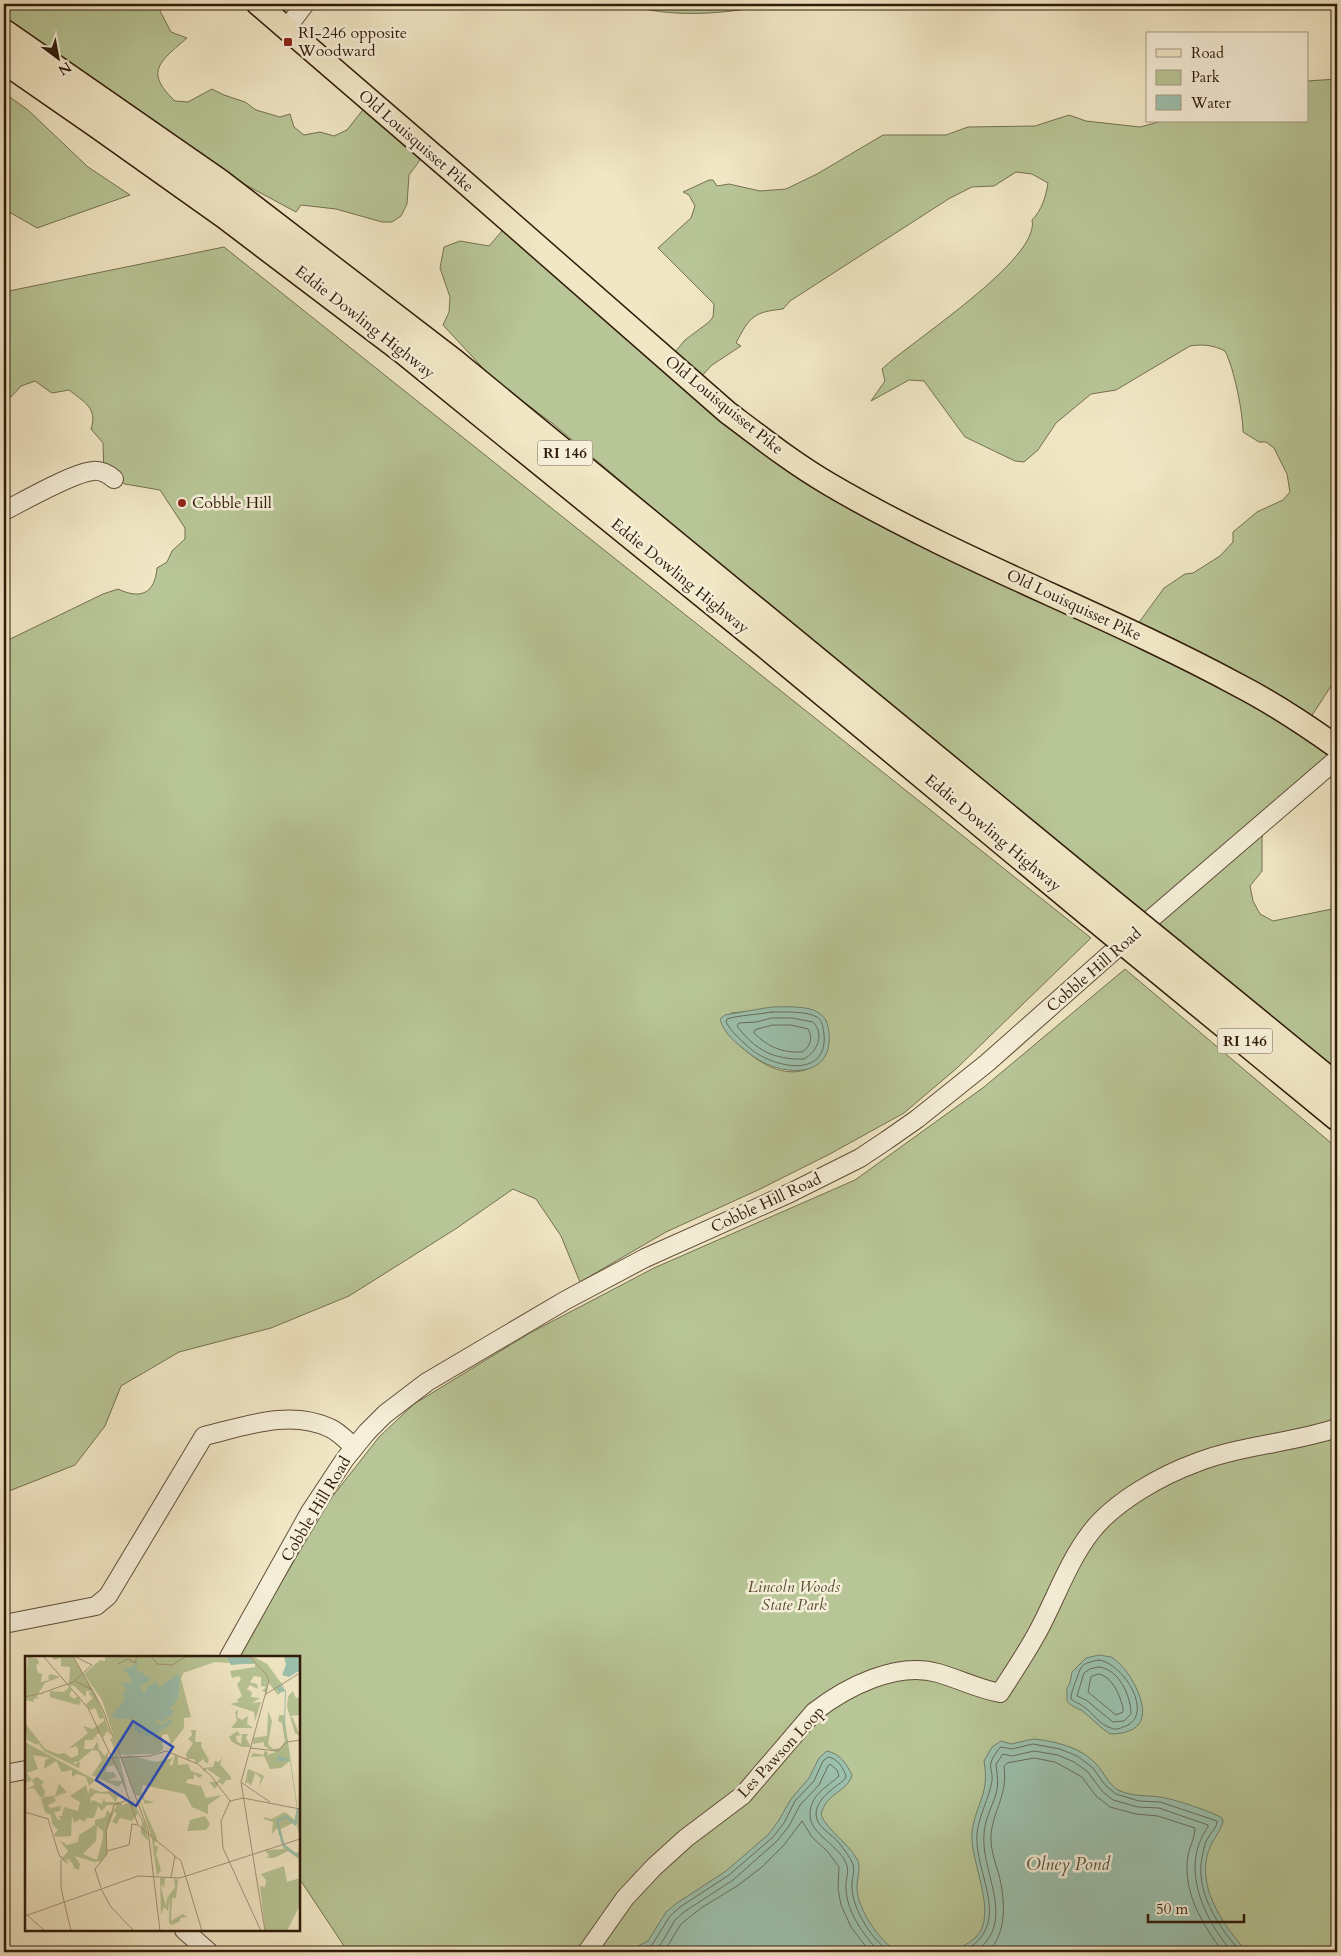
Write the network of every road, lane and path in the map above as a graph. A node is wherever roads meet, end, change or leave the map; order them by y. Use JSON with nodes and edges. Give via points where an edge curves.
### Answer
{"nodes":[{"id":1,"x":258,"y":4,"type":"edge"},
{"id":2,"x":305,"y":4,"type":"edge"},
{"id":3,"x":286,"y":29,"type":"junction"},
{"id":4,"x":4,"y":33,"type":"edge"},
{"id":5,"x":4,"y":60,"type":"edge"},
{"id":6,"x":114,"y":479,"type":"dead end"},
{"id":7,"x":4,"y":511,"type":"edge"},
{"id":8,"x":1337,"y":747,"type":"edge"},
{"id":9,"x":1337,"y":759,"type":"edge"},
{"id":10,"x":1099,"y":906,"type":"junction"},
{"id":11,"x":1162,"y":959,"type":"junction"},
{"id":12,"x":1337,"y":1087,"type":"edge"},
{"id":13,"x":1337,"y":1117,"type":"edge"},
{"id":14,"x":1337,"y":1428,"type":"edge"},
{"id":15,"x":354,"y":1447,"type":"junction"},
{"id":16,"x":4,"y":1624,"type":"edge"},
{"id":17,"x":230,"y":1656,"type":"edge"},
{"id":18,"x":25,"y":1770,"type":"edge"},
{"id":19,"x":4,"y":1774,"type":"edge"},
{"id":20,"x":185,"y":1931,"type":"edge"},
{"id":21,"x":209,"y":1952,"type":"edge"},
{"id":22,"x":586,"y":1952,"type":"edge"}],
"edges":[{"from":1,"to":3,"type":"main road","name":"Old Louisquisset Pike"},
{"from":2,"to":3,"type":"street"},
{"from":3,"to":8,"type":"main road","name":"Old Louisquisset Pike","via":[[748,430],[794,462],[911,528],[1240,686]]},
{"from":4,"to":10,"type":"highway","name":"Eddie Dowling Highway","number":"RI 146","via":[[220,184],[452,360]]},
{"from":5,"to":10,"type":"highway","name":"Eddie Dowling Highway","number":"RI 146","via":[[226,216],[397,345],[767,646]]},
{"from":6,"to":7,"type":"street","via":[[92,471]]},
{"from":9,"to":15,"type":"street","name":"Cobble Hill Road","via":[[987,1063],[887,1140],[860,1158],[645,1258],[566,1300],[413,1391]]},
{"from":10,"to":11,"type":"highway","name":"Eddie Dowling Highway","number":"RI 146","bridge":true},
{"from":11,"to":12,"type":"highway","name":"Eddie Dowling Highway","number":"RI 146"},
{"from":11,"to":13,"type":"highway","name":"Eddie Dowling Highway","number":"RI 146"},
{"from":14,"to":22,"type":"street","name":"Les Pawson Loop","via":[[1231,1451],[1198,1462],[1168,1474],[1111,1512],[1091,1532],[1066,1572],[1036,1635],[1000,1693],[936,1672],[908,1671],[884,1674],[826,1703],[814,1712],[743,1795],[686,1838],[624,1898]]},
{"from":15,"to":16,"type":"street","via":[[332,1429],[307,1419],[281,1419],[204,1436],[108,1596],[96,1606]]},
{"from":15,"to":17,"type":"street","name":"Cobble Hill Road","via":[[327,1484]]},
{"from":18,"to":19,"type":"street"},
{"from":20,"to":21,"type":"street"}]}
